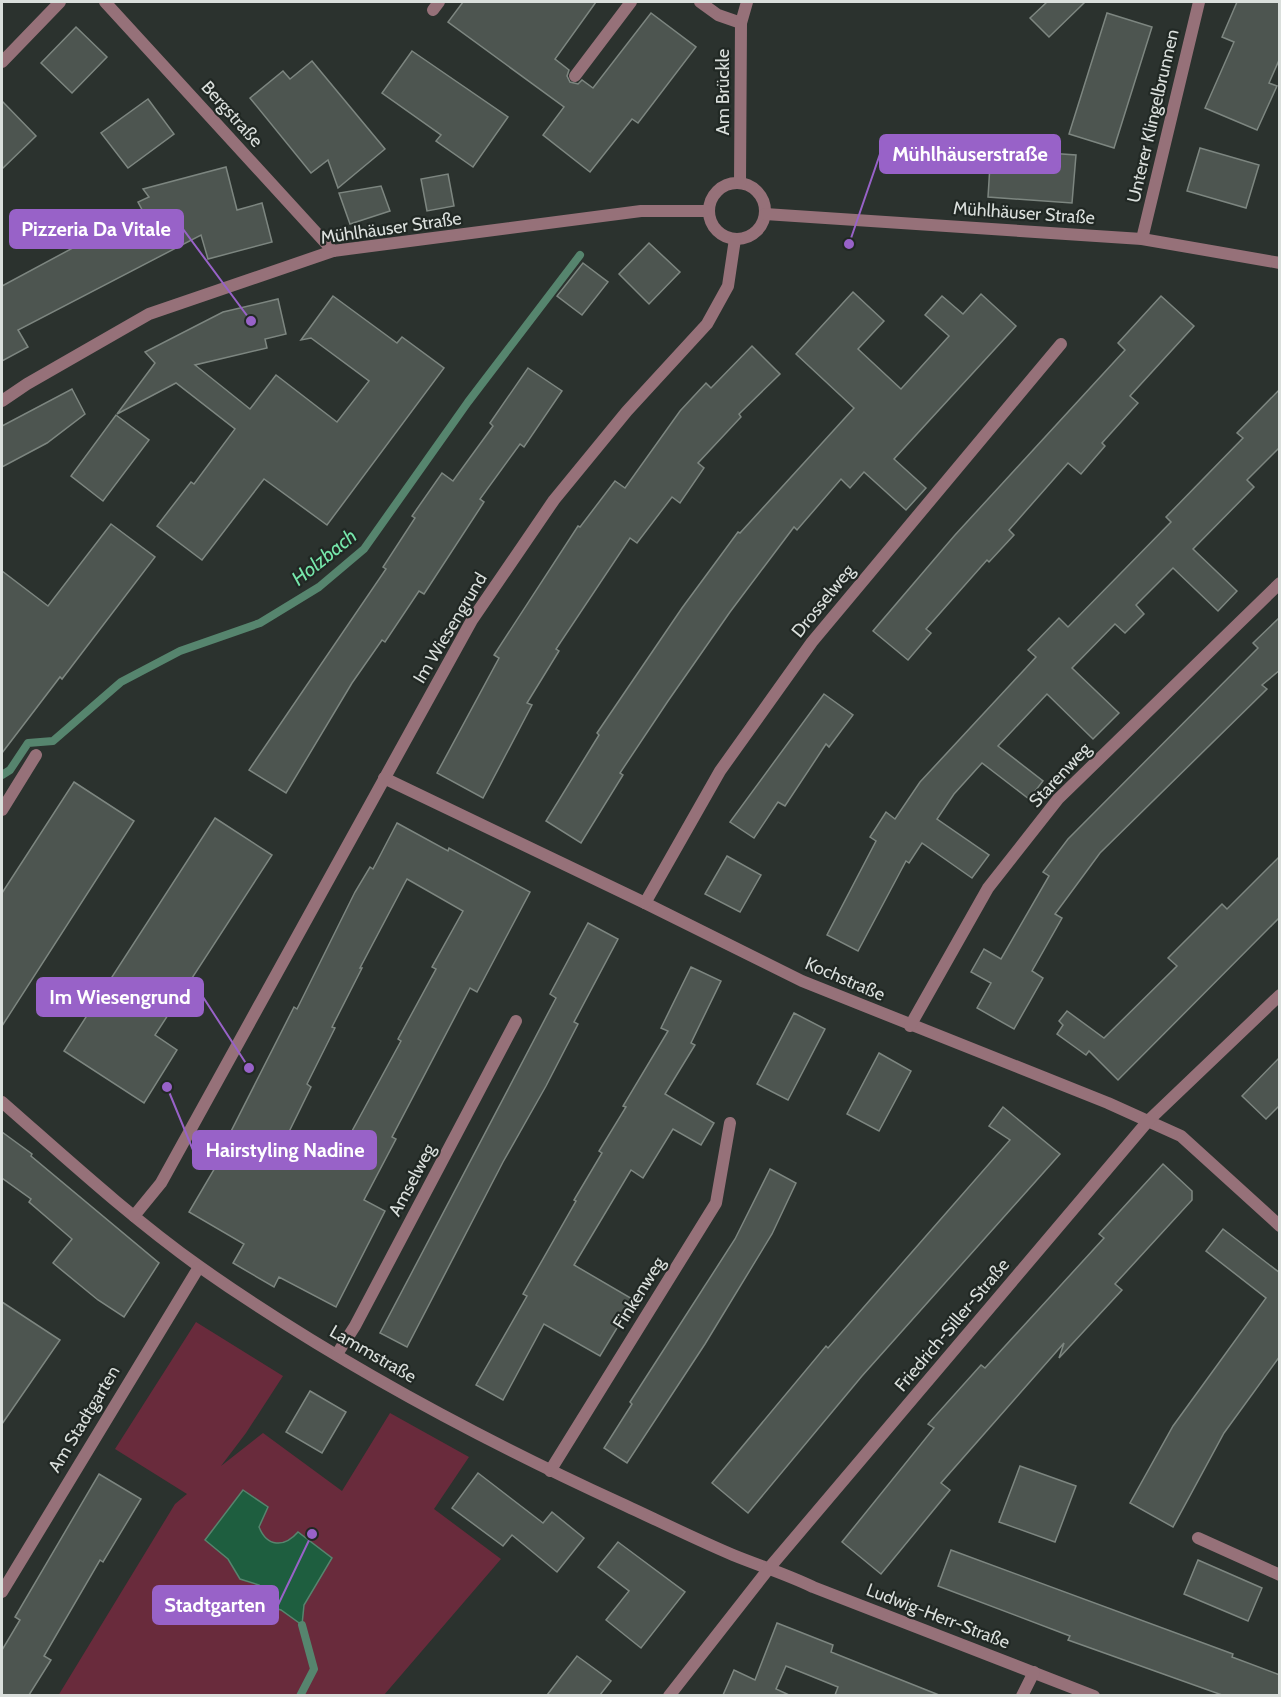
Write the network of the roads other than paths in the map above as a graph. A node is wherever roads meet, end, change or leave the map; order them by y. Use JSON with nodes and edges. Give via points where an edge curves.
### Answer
{"nodes":[{"id":1,"x":60,"y":2,"type":"edge"},
{"id":2,"x":105,"y":2,"type":"edge"},
{"id":3,"x":631,"y":2,"type":"edge"},
{"id":4,"x":700,"y":2,"type":"edge"},
{"id":5,"x":747,"y":2,"type":"edge"},
{"id":6,"x":1199,"y":2,"type":"edge"},
{"id":7,"x":741,"y":22,"type":"junction"},
{"id":8,"x":2,"y":62,"type":"edge"},
{"id":9,"x":575,"y":76,"type":"dead end"},
{"id":10,"x":740,"y":183,"type":"junction"},
{"id":11,"x":708,"y":211,"type":"junction"},
{"id":12,"x":765,"y":214,"type":"junction"},
{"id":13,"x":1142,"y":238,"type":"junction"},
{"id":14,"x":735,"y":239,"type":"junction"},
{"id":15,"x":333,"y":251,"type":"junction"},
{"id":16,"x":1280,"y":263,"type":"edge"},
{"id":17,"x":1061,"y":344,"type":"dead end"},
{"id":18,"x":2,"y":401,"type":"edge"},
{"id":19,"x":1280,"y":583,"type":"edge"},
{"id":20,"x":36,"y":755,"type":"dead end"},
{"id":21,"x":384,"y":778,"type":"junction"},
{"id":22,"x":2,"y":810,"type":"edge"},
{"id":23,"x":645,"y":903,"type":"junction"},
{"id":24,"x":1280,"y":995,"type":"edge"},
{"id":25,"x":516,"y":1021,"type":"dead end"},
{"id":26,"x":910,"y":1026,"type":"junction"},
{"id":27,"x":2,"y":1102,"type":"edge"},
{"id":28,"x":1148,"y":1121,"type":"junction"},
{"id":29,"x":730,"y":1123,"type":"dead end"},
{"id":30,"x":134,"y":1216,"type":"junction"},
{"id":31,"x":1280,"y":1226,"type":"edge"},
{"id":32,"x":200,"y":1267,"type":"junction"},
{"id":33,"x":337,"y":1354,"type":"junction"},
{"id":34,"x":550,"y":1471,"type":"junction"},
{"id":35,"x":1198,"y":1538,"type":"dead end"},
{"id":36,"x":770,"y":1567,"type":"junction"},
{"id":37,"x":1280,"y":1575,"type":"edge"},
{"id":38,"x":2,"y":1592,"type":"edge"},
{"id":39,"x":1034,"y":1672,"type":"junction"},
{"id":40,"x":669,"y":1695,"type":"edge"},
{"id":41,"x":1022,"y":1695,"type":"edge"},
{"id":42,"x":1094,"y":1695,"type":"edge"}],
"edges":[{"from":1,"to":8,"type":"street"},
{"from":2,"to":15,"type":"street","name":"Bergstraße"},
{"from":3,"to":9,"type":"street"},
{"from":4,"to":7,"type":"street","via":[[718,15]]},
{"from":5,"to":7,"type":"street","name":"Am Brückle"},
{"from":6,"to":13,"type":"street","name":"Unterer Klingelbrunnen"},
{"from":7,"to":10,"type":"street","name":"Am Brückle"},
{"from":10,"to":11,"type":"street","via":[[721,187],[714,193]]},
{"from":10,"to":12,"type":"street","via":[[759,193]]},
{"from":11,"to":14,"type":"street","via":[[716,230]]},
{"from":11,"to":15,"type":"street","name":"Mühlhäuser Straße","via":[[641,211]]},
{"from":12,"to":13,"type":"street","name":"Mühlhäuser Straße"},
{"from":12,"to":14,"type":"street","via":[[755,233]]},
{"from":13,"to":16,"type":"street","name":"Mühlhäuser Straße"},
{"from":14,"to":21,"type":"street","name":"Im Wiesengrund","via":[[728,286],[707,324],[627,411],[554,500],[472,620]]},
{"from":15,"to":18,"type":"street","name":"Mühlhäuser Straße","via":[[149,314]]},
{"from":17,"to":23,"type":"street","name":"Drosselweg","via":[[812,642],[720,771]]},
{"from":19,"to":26,"type":"street","name":"Starenweg","via":[[1059,798],[988,888]]},
{"from":20,"to":22,"type":"street"},
{"from":21,"to":23,"type":"street","name":"Kochstraße"},
{"from":21,"to":30,"type":"street","name":"Im Wiesengrund","via":[[161,1183]]},
{"from":23,"to":26,"type":"street","name":"Kochstraße","via":[[802,981]]},
{"from":24,"to":28,"type":"street","name":"Friedrich-Siller-Straße"},
{"from":25,"to":33,"type":"street","name":"Amselweg"},
{"from":26,"to":28,"type":"street","name":"Kochstraße"},
{"from":27,"to":30,"type":"street","name":"Lammstraße"},
{"from":28,"to":31,"type":"street","name":"Kochstraße","via":[[1181,1136]]},
{"from":28,"to":36,"type":"street","name":"Friedrich-Siller-Straße"},
{"from":29,"to":34,"type":"street","name":"Finkenweg","via":[[716,1203]]},
{"from":30,"to":32,"type":"street","name":"Lammstraße"},
{"from":32,"to":33,"type":"street","name":"Lammstraße"},
{"from":32,"to":38,"type":"street","name":"Am Stadtgarten"},
{"from":33,"to":34,"type":"street","name":"Lammstraße","via":[[467,1429]]},
{"from":34,"to":36,"type":"street","name":"Lammstraße","via":[[734,1555]]},
{"from":35,"to":37,"type":"street"},
{"from":36,"to":39,"type":"street","name":"Ludwig-Herr-Straße"},
{"from":36,"to":40,"type":"street","name":"Friedrich-Siller-Straße"},
{"from":39,"to":41,"type":"street"},
{"from":39,"to":42,"type":"street","name":"Ludwig-Herr-Straße"}]}
